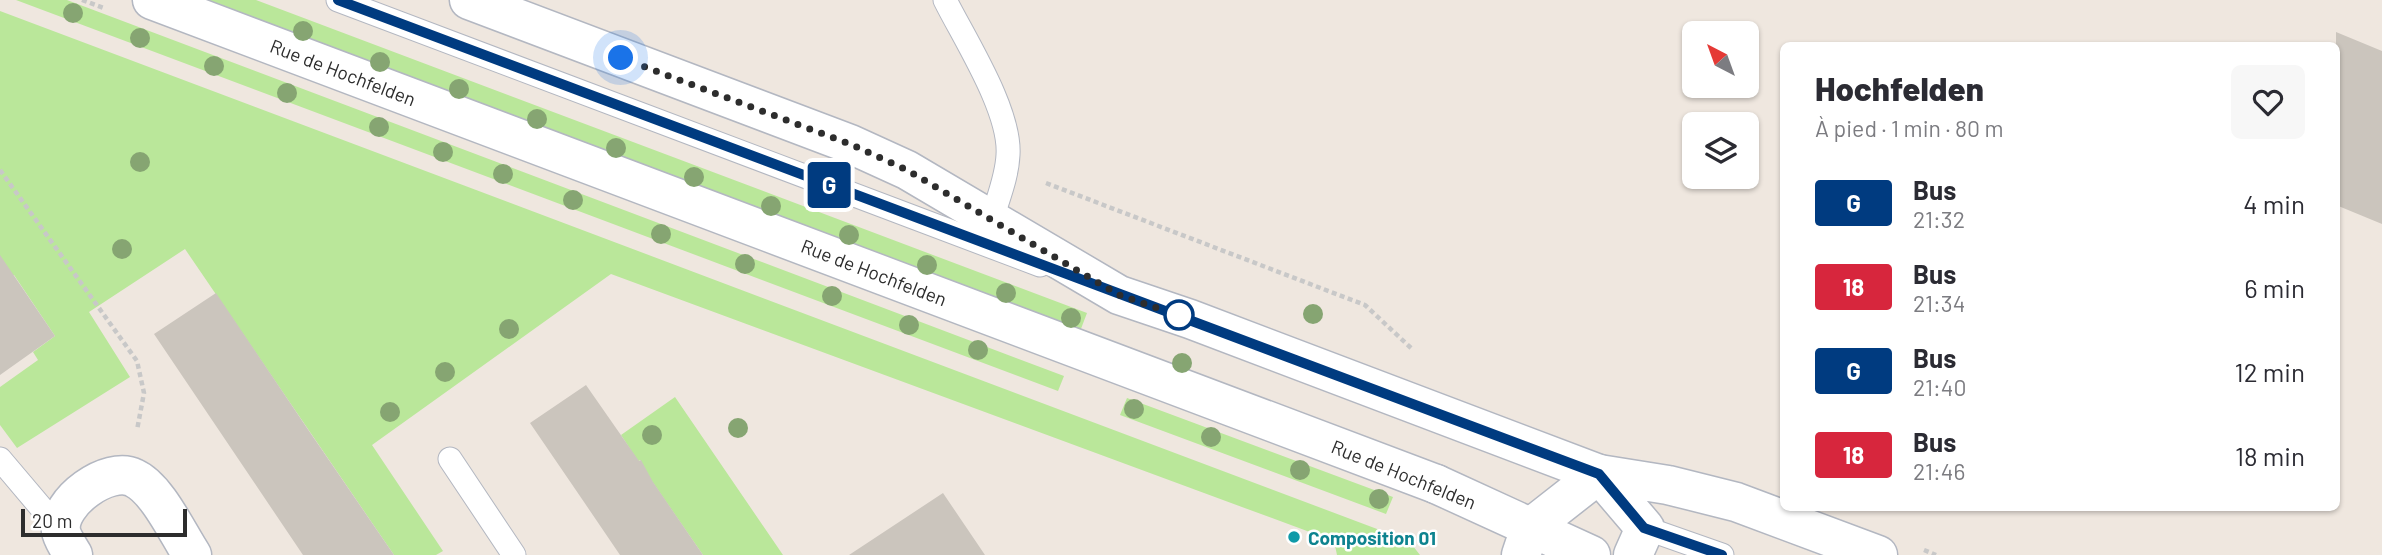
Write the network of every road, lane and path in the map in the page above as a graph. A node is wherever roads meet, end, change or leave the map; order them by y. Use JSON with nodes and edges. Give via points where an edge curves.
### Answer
{"nodes":[{"id":1,"x":152,"y":0,"type":"edge"},
{"id":2,"x":338,"y":0,"type":"edge"},
{"id":3,"x":469,"y":0,"type":"edge"},
{"id":4,"x":945,"y":0,"type":"edge"},
{"id":5,"x":1007,"y":168,"type":"junction"},
{"id":6,"x":0,"y":170,"type":"edge"},
{"id":7,"x":992,"y":219,"type":"junction"},
{"id":8,"x":1119,"y":295,"type":"junction"},
{"id":9,"x":1419,"y":355,"type":"dead end"},
{"id":10,"x":0,"y":459,"type":"edge"},
{"id":11,"x":450,"y":459,"type":"dead end"},
{"id":12,"x":124,"y":474,"type":"junction"},
{"id":13,"x":1599,"y":474,"type":"junction"},
{"id":14,"x":1639,"y":541,"type":"edge"},
{"id":15,"x":1525,"y":542,"type":"edge"},
{"id":16,"x":67,"y":543,"type":"edge"},
{"id":17,"x":192,"y":555,"type":"edge"},
{"id":18,"x":514,"y":555,"type":"edge"},
{"id":19,"x":1591,"y":555,"type":"edge"},
{"id":20,"x":1722,"y":555,"type":"edge"},
{"id":21,"x":1878,"y":555,"type":"edge"}],
"edges":[{"from":1,"to":15,"type":"street","name":"Rue de Hochfelden","via":[[1436,484]]},
{"from":2,"to":8,"type":"lane"},
{"from":3,"to":7,"type":"street","via":[[850,144],[907,170]]},
{"from":4,"to":5,"type":"lane","via":[[1002,119]]},
{"from":5,"to":7,"type":"lane"},
{"from":5,"to":9,"type":"path","via":[[1365,305]]},
{"from":6,"to":12,"type":"path","via":[[138,360],[144,393]]},
{"from":7,"to":8,"type":"street"},
{"from":8,"to":13,"type":"street"},
{"from":10,"to":16,"type":"lane"},
{"from":11,"to":18,"type":"lane"},
{"from":12,"to":16,"type":"street","via":[[104,479],[74,499],[63,514]]},
{"from":12,"to":17,"type":"street","via":[[147,486]]},
{"from":13,"to":14,"type":"street"},
{"from":13,"to":15,"type":"street"},
{"from":13,"to":21,"type":"street","via":[[1736,502]]},
{"from":14,"to":20,"type":"lane"},
{"from":15,"to":19,"type":"street","name":"Rue de Hochfelden"}]}
